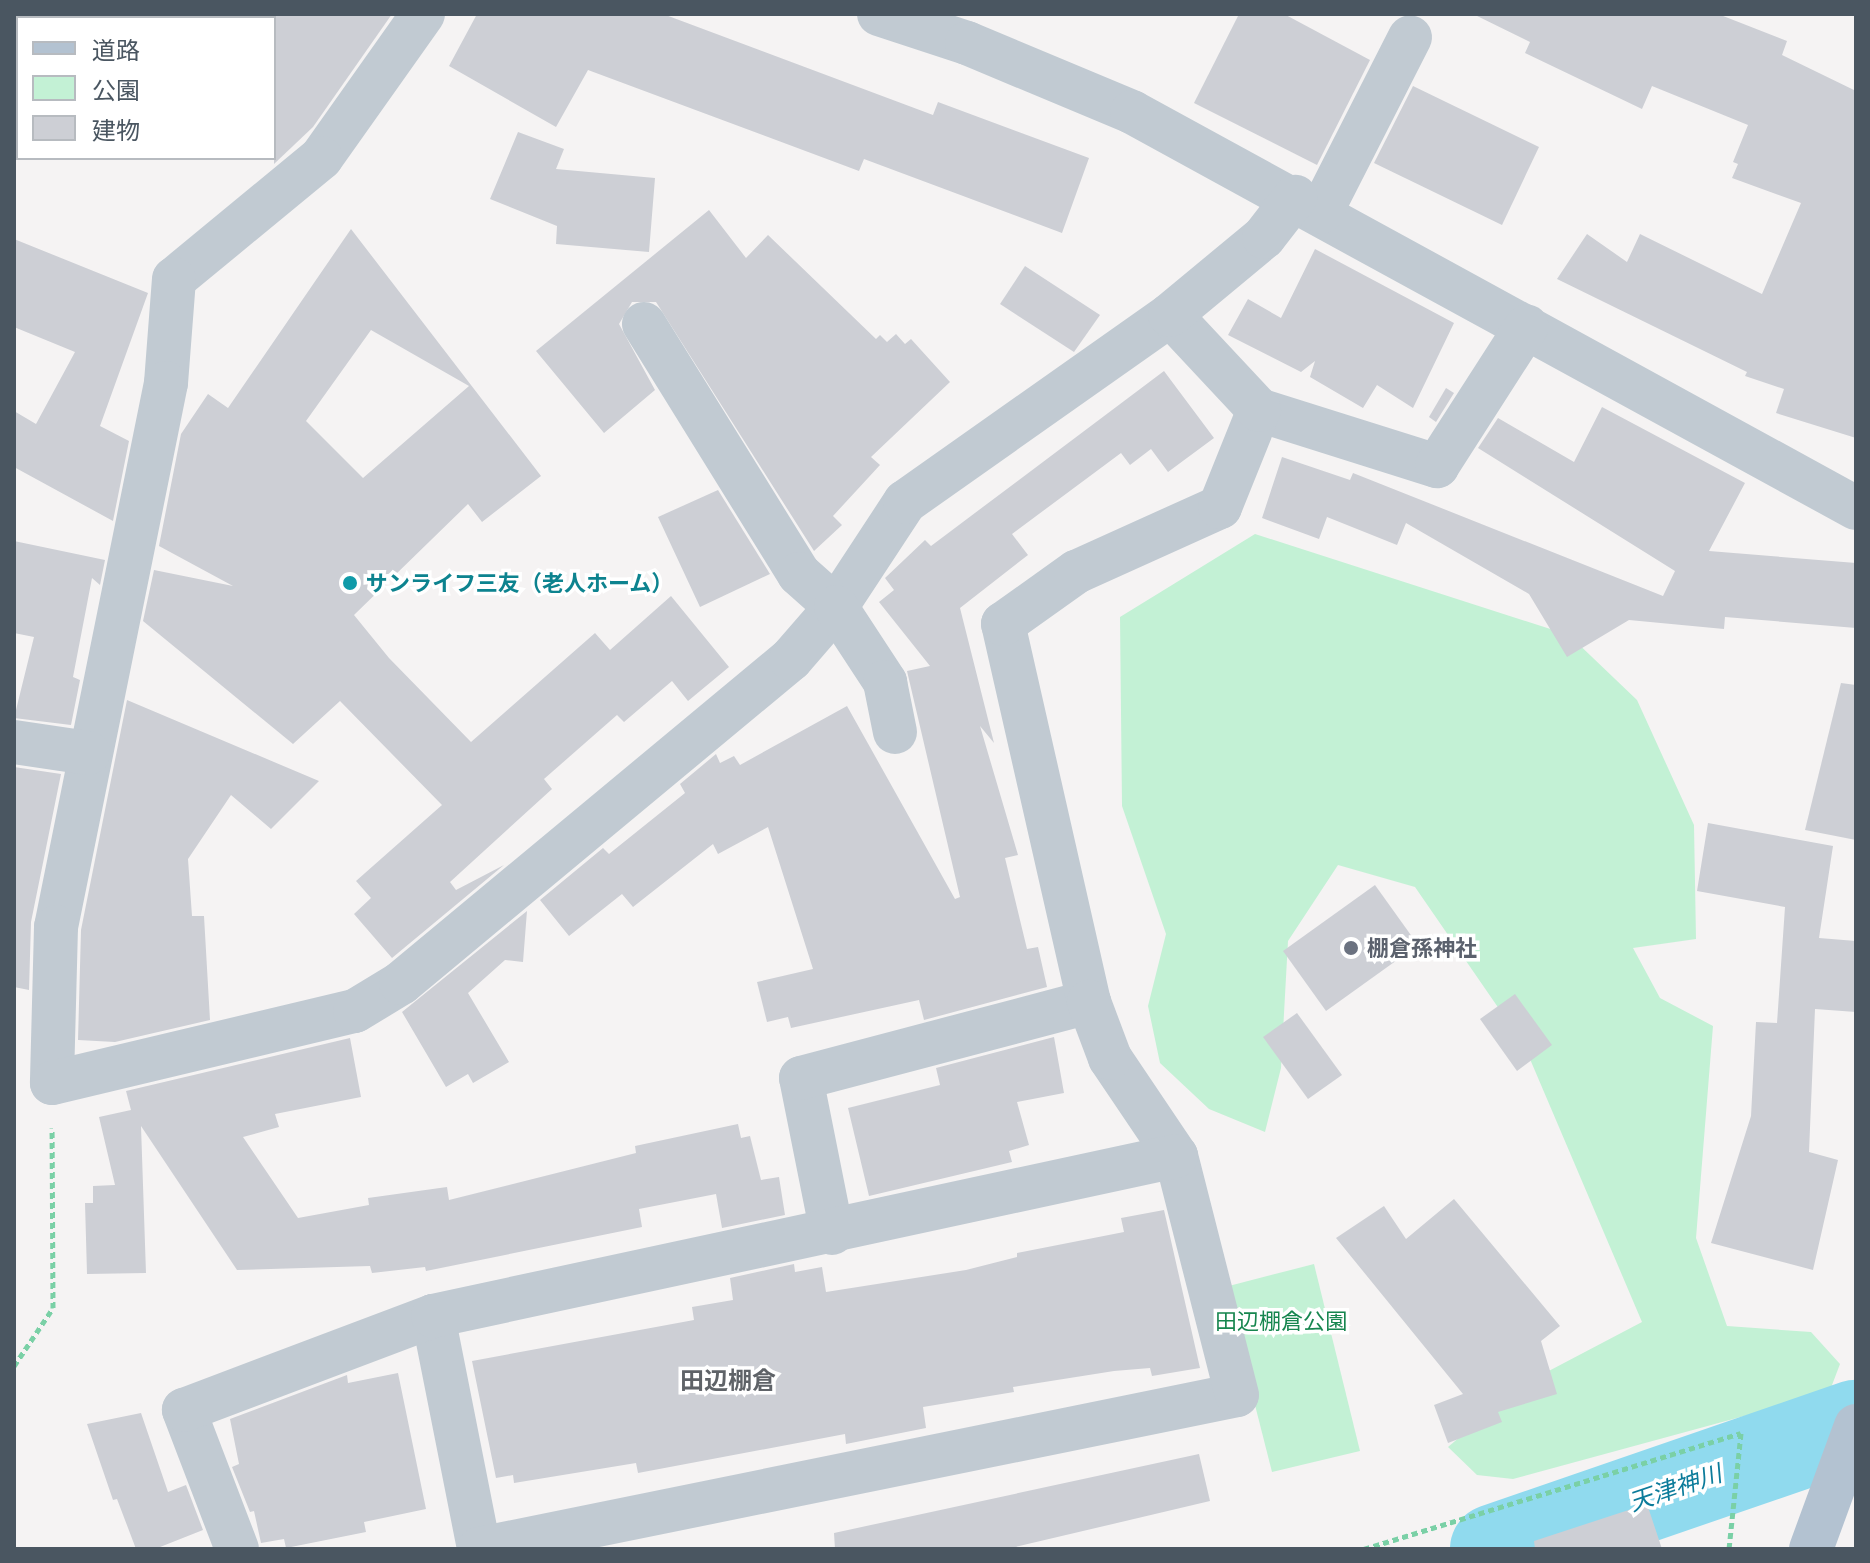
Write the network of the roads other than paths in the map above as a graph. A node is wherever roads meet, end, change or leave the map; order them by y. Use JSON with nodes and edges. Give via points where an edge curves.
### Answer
{"nodes":[{"id":1,"x":423,"y":14,"type":"edge"},
{"id":2,"x":879,"y":14,"type":"edge"},
{"id":3,"x":976,"y":29,"type":"edge"},
{"id":4,"x":1410,"y":37,"type":"dead end"},
{"id":5,"x":1308,"y":204,"type":"junction"},
{"id":6,"x":1170,"y":315,"type":"junction"},
{"id":7,"x":644,"y":324,"type":"dead end"},
{"id":8,"x":1527,"y":326,"type":"junction"},
{"id":9,"x":1259,"y":410,"type":"junction"},
{"id":10,"x":1856,"y":508,"type":"edge"},
{"id":11,"x":836,"y":607,"type":"junction"},
{"id":12,"x":895,"y":732,"type":"dead end"},
{"id":13,"x":14,"y":742,"type":"edge"},
{"id":14,"x":88,"y":753,"type":"junction"},
{"id":15,"x":1089,"y":1002,"type":"junction"},
{"id":16,"x":1176,"y":1156,"type":"junction"},
{"id":17,"x":832,"y":1233,"type":"junction"},
{"id":18,"x":433,"y":1316,"type":"junction"},
{"id":19,"x":1856,"y":1426,"type":"edge"},
{"id":20,"x":237,"y":1549,"type":"edge"},
{"id":21,"x":479,"y":1549,"type":"edge"},
{"id":22,"x":1811,"y":1549,"type":"edge"}],
"edges":[{"from":1,"to":14,"type":"street","via":[[321,158],[174,279],[166,383]]},
{"from":2,"to":3,"type":"street"},
{"from":3,"to":5,"type":"street"},
{"from":4,"to":5,"type":"street"},
{"from":5,"to":6,"type":"street"},
{"from":5,"to":8,"type":"street"},
{"from":6,"to":9,"type":"street"},
{"from":6,"to":11,"type":"street","via":[[905,502]]},
{"from":7,"to":11,"type":"street","via":[[799,574]]},
{"from":8,"to":9,"type":"street","via":[[1437,466]]},
{"from":8,"to":10,"type":"street"},
{"from":9,"to":15,"type":"street","via":[[1220,507],[1076,572],[1003,624]]},
{"from":11,"to":12,"type":"street","via":[[885,682]]},
{"from":11,"to":14,"type":"street","via":[[791,659],[401,983],[355,1011],[52,1083],[56,927]]},
{"from":13,"to":14,"type":"street"},
{"from":15,"to":16,"type":"street","via":[[1110,1058]]},
{"from":15,"to":17,"type":"street","via":[[801,1078]]},
{"from":16,"to":17,"type":"street"},
{"from":16,"to":21,"type":"street","via":[[1237,1395]]},
{"from":17,"to":18,"type":"street"},
{"from":18,"to":20,"type":"street","via":[[184,1410]]},
{"from":18,"to":21,"type":"street"},
{"from":19,"to":22,"type":"main road"}]}
